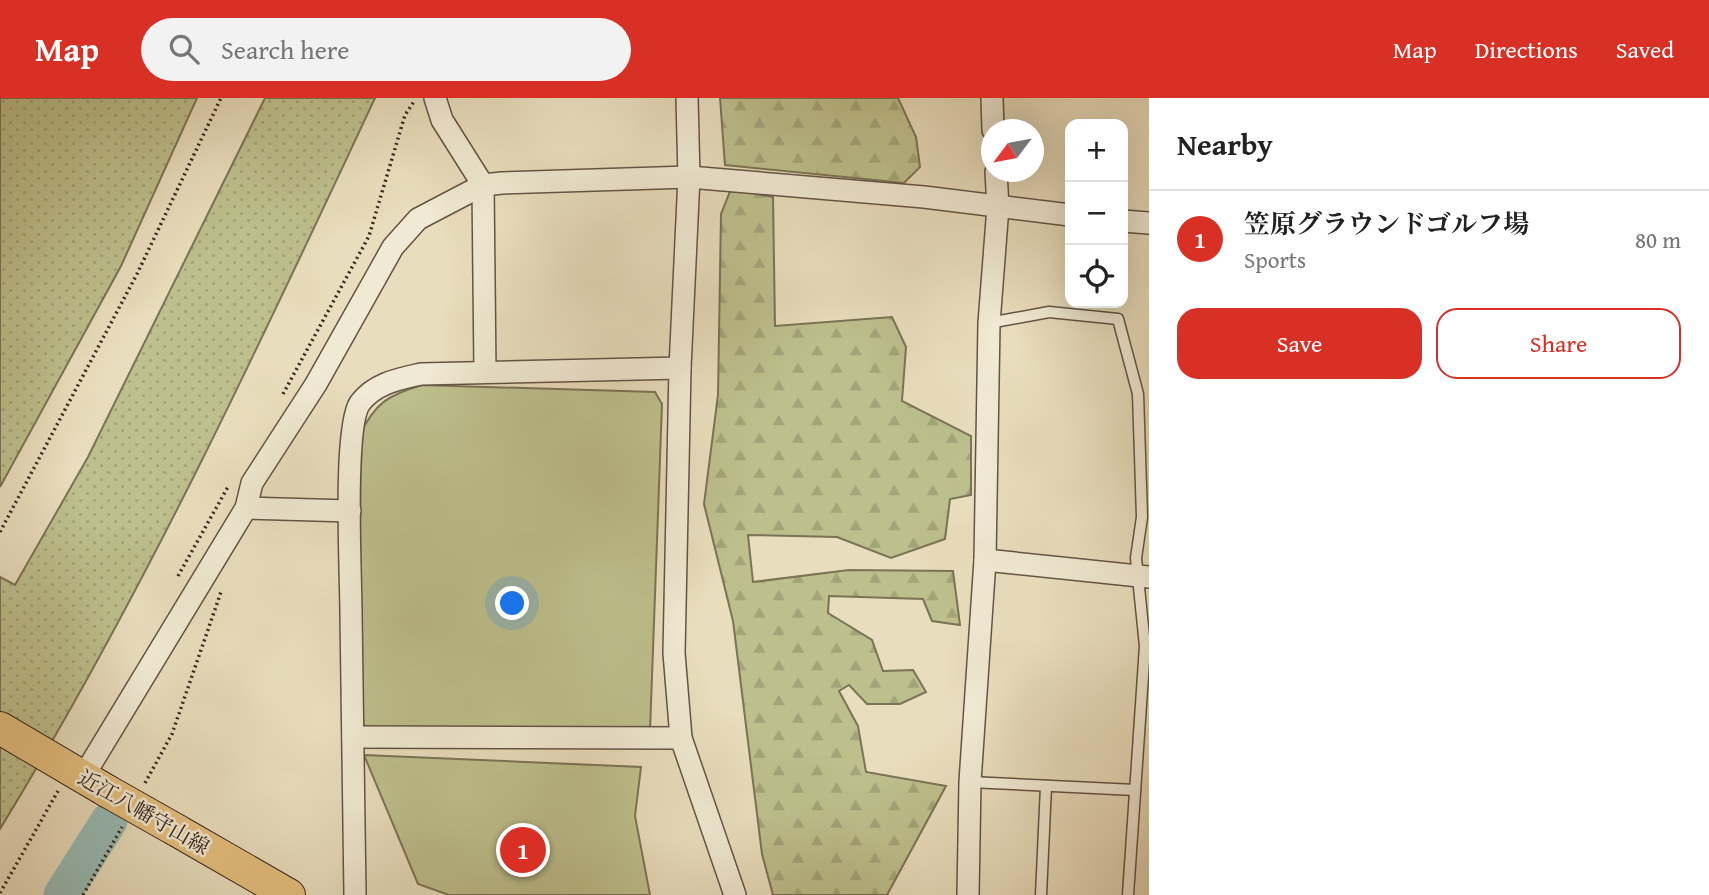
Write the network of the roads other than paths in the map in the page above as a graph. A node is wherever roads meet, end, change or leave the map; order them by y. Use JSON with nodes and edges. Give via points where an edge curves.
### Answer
{"nodes":[{"id":1,"x":435,"y":98,"type":"edge"},
{"id":2,"x":687,"y":98,"type":"edge"},
{"id":3,"x":992,"y":98,"type":"edge"},
{"id":4,"x":993,"y":119,"type":"edge"},
{"id":5,"x":689,"y":177,"type":"junction"},
{"id":6,"x":997,"y":182,"type":"edge"},
{"id":7,"x":483,"y":185,"type":"junction"},
{"id":8,"x":998,"y":207,"type":"junction"},
{"id":9,"x":1065,"y":214,"type":"edge"},
{"id":10,"x":1128,"y":221,"type":"edge"},
{"id":11,"x":1149,"y":223,"type":"edge"},
{"id":12,"x":989,"y":323,"type":"junction"},
{"id":13,"x":680,"y":368,"type":"junction"},
{"id":14,"x":485,"y":372,"type":"junction"},
{"id":15,"x":246,"y":508,"type":"junction"},
{"id":16,"x":350,"y":510,"type":"junction"},
{"id":17,"x":985,"y":560,"type":"junction"},
{"id":18,"x":1143,"y":577,"type":"edge"},
{"id":19,"x":0,"y":728,"type":"edge"},
{"id":20,"x":353,"y":737,"type":"junction"},
{"id":21,"x":681,"y":738,"type":"junction"},
{"id":22,"x":80,"y":775,"type":"junction"},
{"id":23,"x":970,"y":782,"type":"junction"},
{"id":24,"x":1046,"y":786,"type":"junction"},
{"id":25,"x":1135,"y":790,"type":"junction"},
{"id":26,"x":289,"y":895,"type":"edge"},
{"id":27,"x":355,"y":895,"type":"edge"},
{"id":28,"x":734,"y":895,"type":"edge"},
{"id":29,"x":968,"y":895,"type":"edge"},
{"id":30,"x":1041,"y":895,"type":"edge"},
{"id":31,"x":1128,"y":895,"type":"edge"}],
"edges":[{"from":1,"to":7,"type":"street","via":[[442,120]]},
{"from":2,"to":5,"type":"street"},
{"from":3,"to":4,"type":"street"},
{"from":5,"to":7,"type":"street"},
{"from":5,"to":8,"type":"street"},
{"from":5,"to":13,"type":"street"},
{"from":6,"to":8,"type":"street"},
{"from":7,"to":14,"type":"street"},
{"from":7,"to":15,"type":"street","via":[[418,219],[393,247],[330,362],[252,483]]},
{"from":8,"to":9,"type":"street"},
{"from":8,"to":12,"type":"street"},
{"from":10,"to":11,"type":"street"},
{"from":12,"to":17,"type":"street"},
{"from":12,"to":18,"type":"lane","via":[[1049,312],[1118,320],[1138,394],[1142,517],[1136,558]]},
{"from":13,"to":14,"type":"street"},
{"from":13,"to":21,"type":"street","via":[[674,653]]},
{"from":14,"to":16,"type":"street","via":[[421,374],[394,380],[374,389],[359,404],[352,440]]},
{"from":15,"to":16,"type":"street"},
{"from":15,"to":22,"type":"street"},
{"from":16,"to":20,"type":"street"},
{"from":17,"to":18,"type":"street"},
{"from":17,"to":23,"type":"street"},
{"from":18,"to":25,"type":"lane","via":[[1145,646]]},
{"from":19,"to":22,"type":"main road","name":"近江八幡守山線"},
{"from":20,"to":21,"type":"street"},
{"from":20,"to":27,"type":"street"},
{"from":21,"to":28,"type":"street"},
{"from":22,"to":26,"type":"main road","name":"近江八幡守山線","bridge":true},
{"from":23,"to":24,"type":"lane"},
{"from":23,"to":29,"type":"street"},
{"from":24,"to":25,"type":"lane"},
{"from":24,"to":30,"type":"lane"},
{"from":25,"to":31,"type":"lane"}]}
